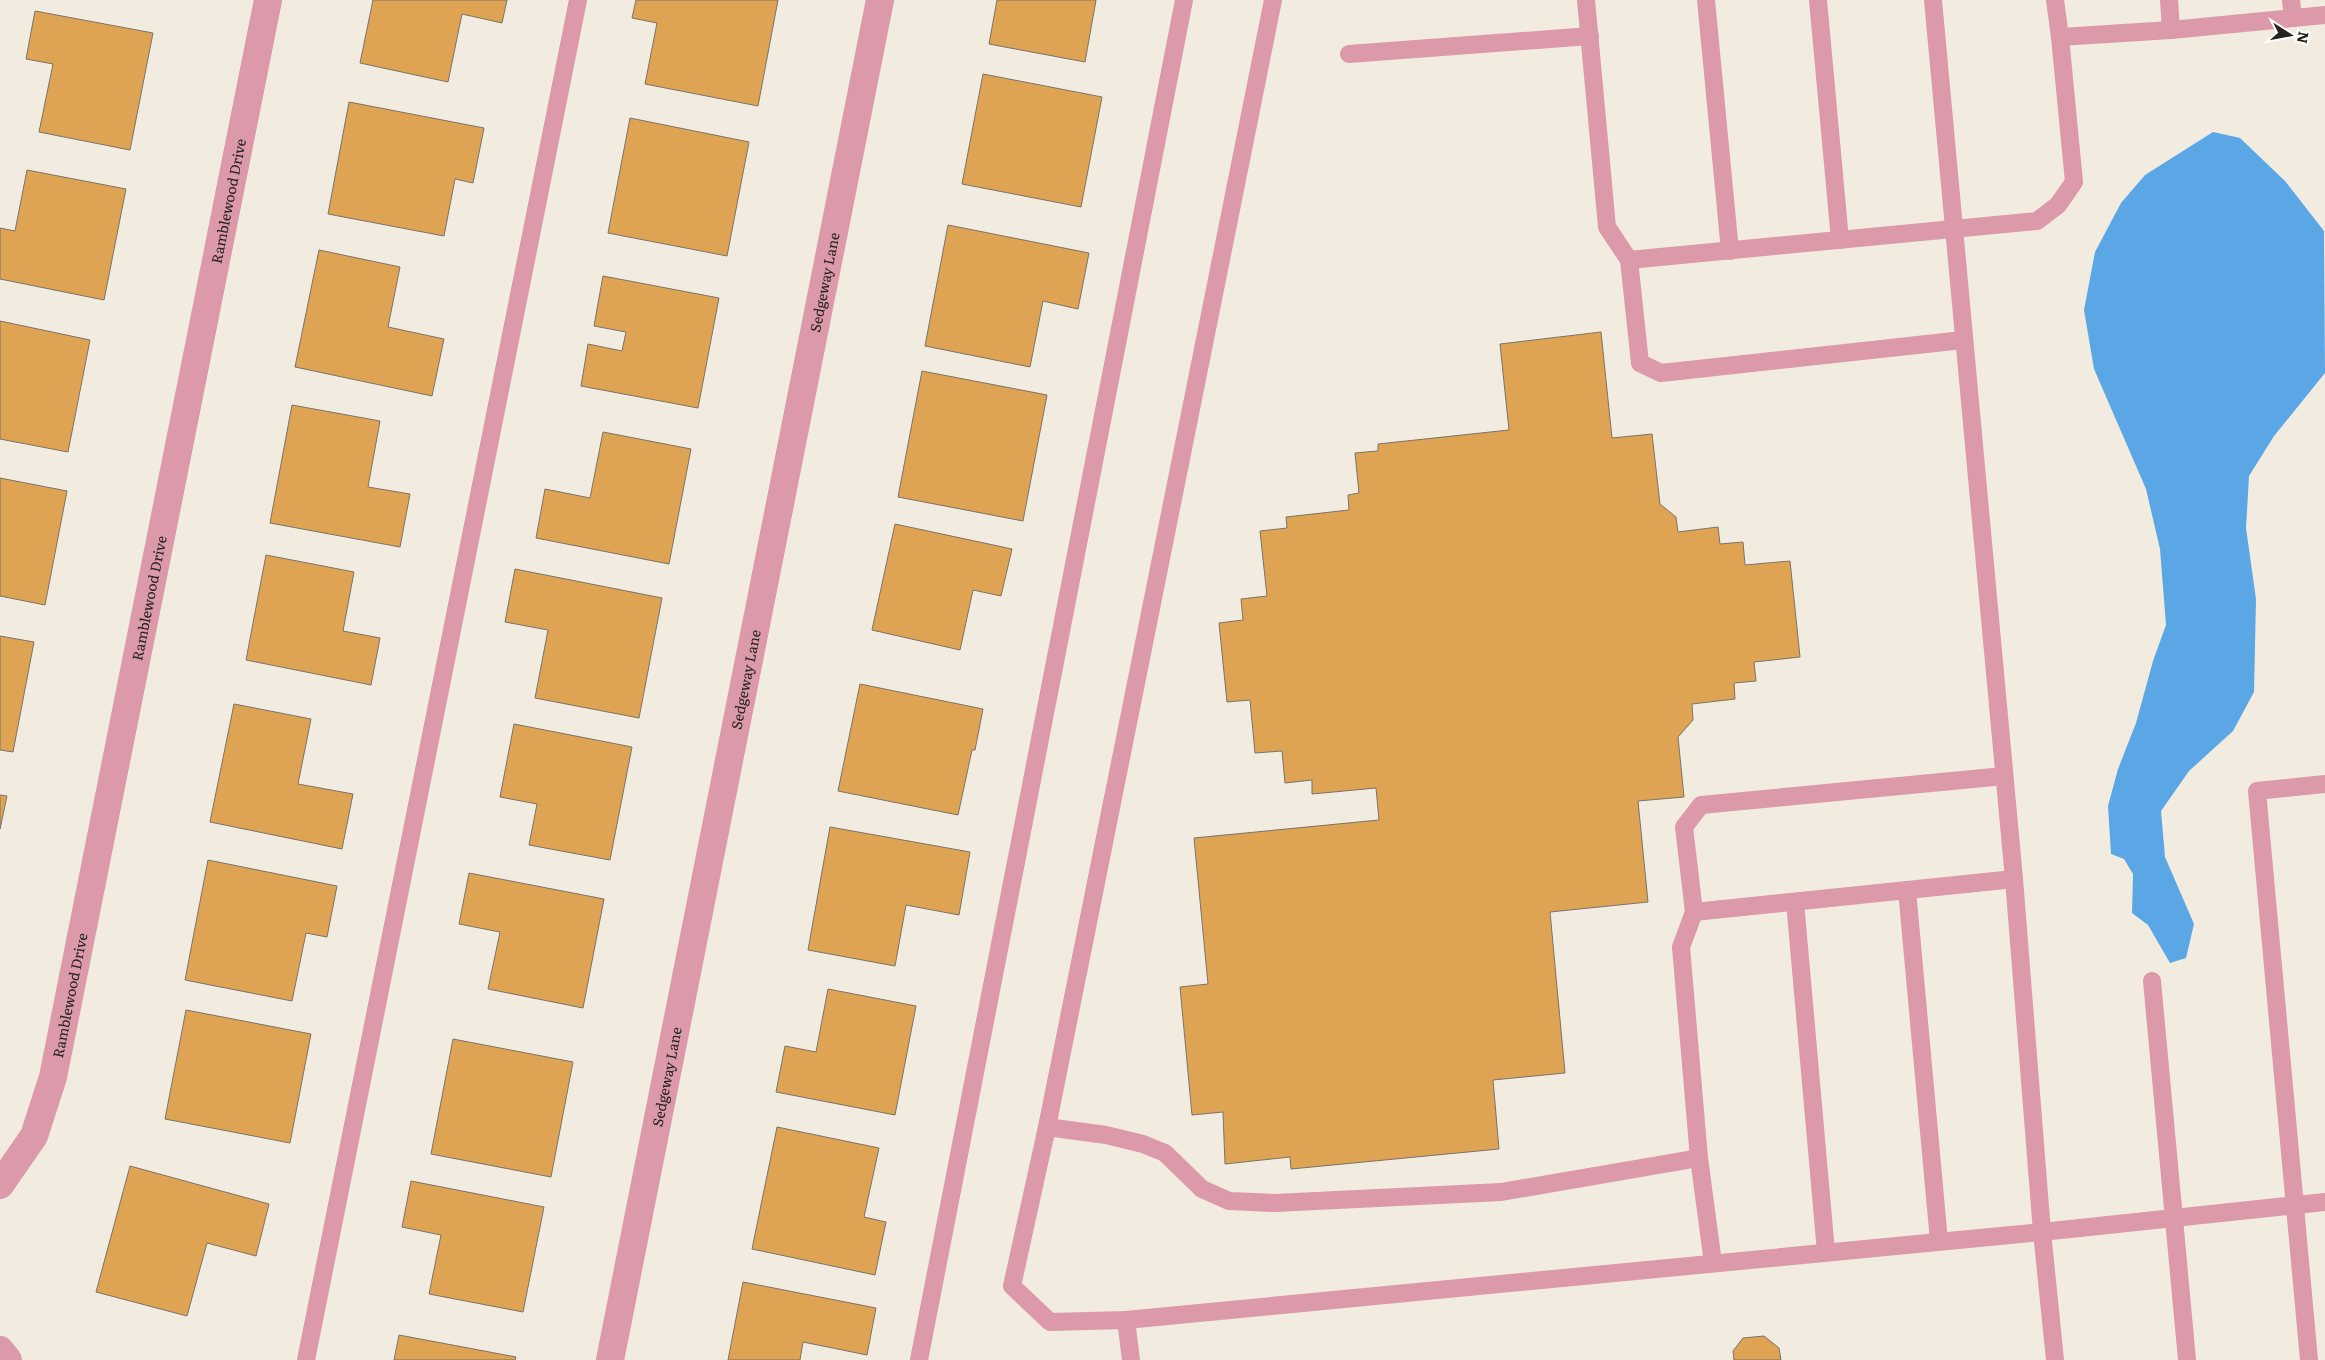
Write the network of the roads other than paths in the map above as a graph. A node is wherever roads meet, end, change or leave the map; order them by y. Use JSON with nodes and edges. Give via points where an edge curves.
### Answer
{"nodes":[{"id":1,"x":268,"y":0,"type":"edge"},
{"id":2,"x":578,"y":0,"type":"edge"},
{"id":3,"x":880,"y":0,"type":"edge"},
{"id":4,"x":1184,"y":0,"type":"edge"},
{"id":5,"x":1273,"y":0,"type":"edge"},
{"id":6,"x":1586,"y":0,"type":"edge"},
{"id":7,"x":1706,"y":0,"type":"edge"},
{"id":8,"x":1818,"y":0,"type":"edge"},
{"id":9,"x":1933,"y":0,"type":"edge"},
{"id":10,"x":2055,"y":0,"type":"edge"},
{"id":11,"x":2169,"y":0,"type":"edge"},
{"id":12,"x":2291,"y":0,"type":"edge"},
{"id":13,"x":2325,"y":15,"type":"edge"},
{"id":14,"x":2293,"y":18,"type":"junction"},
{"id":15,"x":2172,"y":30,"type":"junction"},
{"id":16,"x":1590,"y":36,"type":"junction"},
{"id":17,"x":2060,"y":37,"type":"junction"},
{"id":18,"x":1349,"y":54,"type":"dead end"},
{"id":19,"x":1953,"y":230,"type":"junction"},
{"id":20,"x":1840,"y":240,"type":"junction"},
{"id":21,"x":1730,"y":251,"type":"junction"},
{"id":22,"x":1629,"y":260,"type":"junction"},
{"id":23,"x":1963,"y":340,"type":"junction"},
{"id":24,"x":2004,"y":776,"type":"junction"},
{"id":25,"x":2325,"y":784,"type":"edge"},
{"id":26,"x":2014,"y":879,"type":"junction"},
{"id":27,"x":1907,"y":890,"type":"junction"},
{"id":28,"x":1795,"y":902,"type":"junction"},
{"id":29,"x":1694,"y":912,"type":"junction"},
{"id":30,"x":2152,"y":981,"type":"dead end"},
{"id":31,"x":1047,"y":1127,"type":"junction"},
{"id":32,"x":1698,"y":1158,"type":"junction"},
{"id":33,"x":0,"y":1185,"type":"edge"},
{"id":34,"x":2325,"y":1202,"type":"edge"},
{"id":35,"x":2294,"y":1206,"type":"junction"},
{"id":36,"x":2173,"y":1218,"type":"junction"},
{"id":37,"x":2042,"y":1232,"type":"junction"},
{"id":38,"x":1939,"y":1241,"type":"junction"},
{"id":39,"x":1826,"y":1252,"type":"junction"},
{"id":40,"x":1713,"y":1263,"type":"junction"},
{"id":41,"x":1126,"y":1320,"type":"junction"},
{"id":42,"x":0,"y":1350,"type":"edge"},
{"id":43,"x":8,"y":1360,"type":"edge"},
{"id":44,"x":306,"y":1360,"type":"edge"},
{"id":45,"x":610,"y":1360,"type":"edge"},
{"id":46,"x":918,"y":1360,"type":"edge"},
{"id":47,"x":1131,"y":1360,"type":"edge"},
{"id":48,"x":2055,"y":1360,"type":"edge"},
{"id":49,"x":2187,"y":1360,"type":"edge"},
{"id":50,"x":2309,"y":1360,"type":"edge"}],
"edges":[{"from":1,"to":33,"type":"street","name":"Ramblewood Drive","via":[[53,1077],[34,1136]]},
{"from":2,"to":44,"type":"lane"},
{"from":3,"to":45,"type":"street","name":"Sedgeway Lane"},
{"from":4,"to":46,"type":"lane"},
{"from":5,"to":31,"type":"lane"},
{"from":6,"to":16,"type":"lane"},
{"from":7,"to":21,"type":"lane"},
{"from":8,"to":20,"type":"lane"},
{"from":9,"to":19,"type":"lane"},
{"from":10,"to":17,"type":"lane"},
{"from":11,"to":15,"type":"lane"},
{"from":12,"to":14,"type":"lane"},
{"from":13,"to":14,"type":"lane"},
{"from":14,"to":15,"type":"lane"},
{"from":15,"to":17,"type":"lane"},
{"from":16,"to":18,"type":"lane"},
{"from":16,"to":22,"type":"lane","via":[[1606,227]]},
{"from":17,"to":19,"type":"lane","via":[[2074,182],[2058,205],[2037,221]]},
{"from":19,"to":20,"type":"lane"},
{"from":19,"to":23,"type":"lane"},
{"from":20,"to":21,"type":"lane"},
{"from":21,"to":22,"type":"lane"},
{"from":22,"to":23,"type":"lane","via":[[1640,363],[1661,373]]},
{"from":23,"to":24,"type":"lane"},
{"from":24,"to":26,"type":"lane"},
{"from":24,"to":29,"type":"lane","via":[[1701,805],[1684,827]]},
{"from":25,"to":35,"type":"lane","via":[[2257,791]]},
{"from":26,"to":27,"type":"lane"},
{"from":26,"to":37,"type":"lane"},
{"from":27,"to":28,"type":"lane"},
{"from":27,"to":38,"type":"lane"},
{"from":28,"to":29,"type":"lane"},
{"from":28,"to":39,"type":"lane"},
{"from":29,"to":32,"type":"lane","via":[[1681,947]]},
{"from":30,"to":36,"type":"lane"},
{"from":31,"to":32,"type":"lane","via":[[1143,1144],[1170,1157],[1202,1189],[1229,1201],[1275,1203],[1501,1192]]},
{"from":31,"to":41,"type":"lane","via":[[1012,1286],[1050,1322]]},
{"from":32,"to":40,"type":"lane"},
{"from":34,"to":35,"type":"lane"},
{"from":35,"to":36,"type":"lane"},
{"from":35,"to":50,"type":"lane"},
{"from":36,"to":37,"type":"lane"},
{"from":36,"to":49,"type":"lane"},
{"from":37,"to":38,"type":"lane"},
{"from":37,"to":48,"type":"lane"},
{"from":38,"to":39,"type":"lane"},
{"from":39,"to":40,"type":"lane"},
{"from":40,"to":41,"type":"lane"},
{"from":41,"to":47,"type":"lane"},
{"from":42,"to":43,"type":"street"}]}
